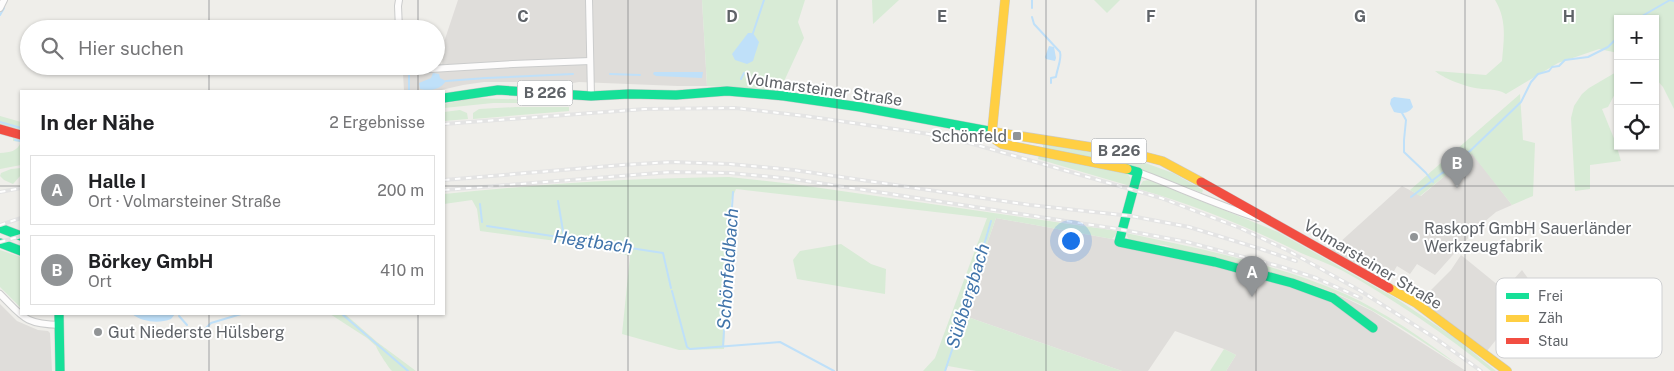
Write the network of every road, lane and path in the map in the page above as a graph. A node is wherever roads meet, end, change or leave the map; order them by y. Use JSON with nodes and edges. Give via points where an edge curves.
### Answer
{"nodes":[{"id":1,"x":4,"y":0,"type":"edge"},
{"id":2,"x":400,"y":0,"type":"edge"},
{"id":3,"x":589,"y":0,"type":"edge"},
{"id":4,"x":1005,"y":0,"type":"edge"},
{"id":5,"x":0,"y":8,"type":"edge"},
{"id":6,"x":399,"y":20,"type":"edge"},
{"id":7,"x":590,"y":61,"type":"junction"},
{"id":8,"x":445,"y":68,"type":"edge"},
{"id":9,"x":591,"y":96,"type":"junction"},
{"id":10,"x":445,"y":98,"type":"edge"},
{"id":11,"x":0,"y":129,"type":"edge"},
{"id":12,"x":992,"y":132,"type":"junction"},
{"id":13,"x":20,"y":134,"type":"edge"},
{"id":14,"x":1138,"y":172,"type":"junction"},
{"id":15,"x":1271,"y":222,"type":"junction"},
{"id":16,"x":0,"y":228,"type":"edge"},
{"id":17,"x":20,"y":236,"type":"edge"},
{"id":18,"x":0,"y":243,"type":"edge"},
{"id":19,"x":20,"y":251,"type":"edge"},
{"id":20,"x":0,"y":294,"type":"edge"},
{"id":21,"x":20,"y":313,"type":"edge"},
{"id":22,"x":23,"y":315,"type":"edge"},
{"id":23,"x":60,"y":315,"type":"edge"},
{"id":24,"x":60,"y":324,"type":"junction"},
{"id":25,"x":1373,"y":328,"type":"dead end"},
{"id":26,"x":60,"y":371,"type":"edge"},
{"id":27,"x":1507,"y":371,"type":"edge"}],
"edges":[{"from":1,"to":5,"type":"street"},
{"from":2,"to":6,"type":"street"},
{"from":3,"to":7,"type":"street"},
{"from":4,"to":12,"type":"main road"},
{"from":7,"to":8,"type":"street"},
{"from":7,"to":9,"type":"street"},
{"from":9,"to":10,"type":"main road","name":"Volmarsteiner Straße","number":"B 226","via":[[498,90]]},
{"from":9,"to":12,"type":"main road","name":"Volmarsteiner Straße","number":"B 226","via":[[727,91],[774,95],[860,107]]},
{"from":11,"to":13,"type":"main road"},
{"from":12,"to":14,"type":"main road","name":"Volmarsteiner Straße","via":[[1002,144]]},
{"from":12,"to":15,"type":"main road","name":"Volmarsteiner Straße","number":"B 226","via":[[1107,149],[1162,161]]},
{"from":14,"to":15,"type":"street","name":"Volmarsteiner Straße"},
{"from":14,"to":25,"type":"main road","via":[[1119,242],[1215,262],[1292,283],[1333,298]]},
{"from":15,"to":27,"type":"main road","name":"Volmarsteiner Straße","number":"B 226","via":[[1416,303]]},
{"from":16,"to":17,"type":"main road"},
{"from":18,"to":19,"type":"main road"},
{"from":20,"to":21,"type":"street"},
{"from":22,"to":24,"type":"street","via":[[37,323]]},
{"from":23,"to":24,"type":"main road"},
{"from":24,"to":26,"type":"main road"}]}
